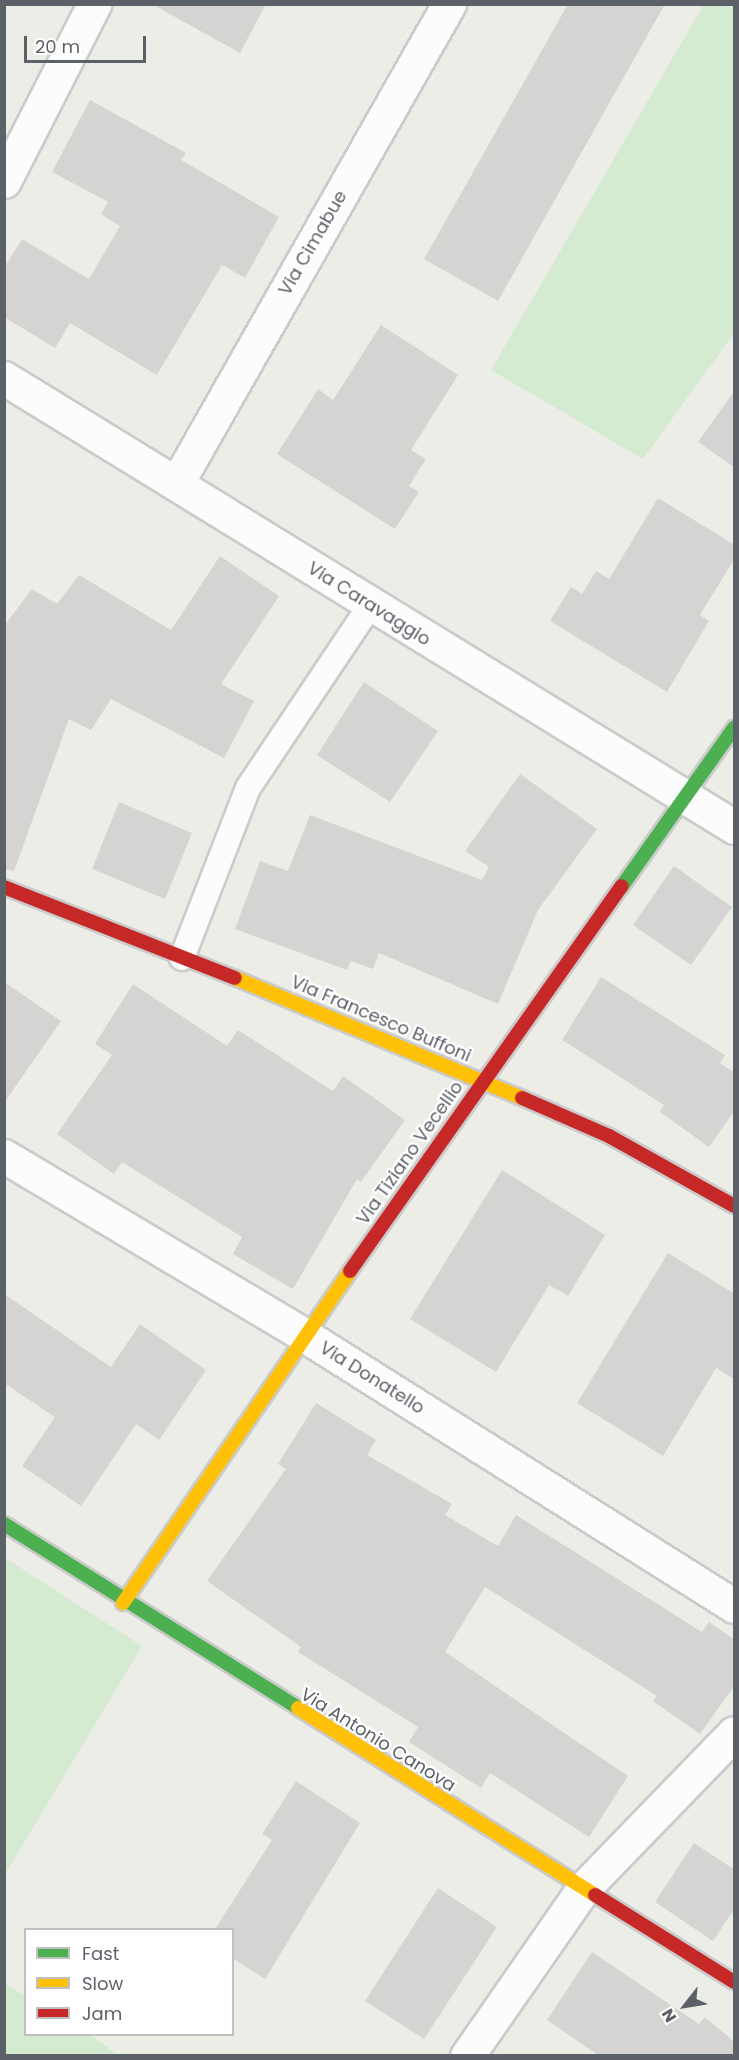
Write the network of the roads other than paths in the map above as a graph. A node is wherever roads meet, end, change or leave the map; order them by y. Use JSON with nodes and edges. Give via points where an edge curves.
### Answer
{"nodes":[{"id":1,"x":94,"y":4,"type":"edge"},
{"id":2,"x":448,"y":4,"type":"edge"},
{"id":3,"x":4,"y":181,"type":"edge"},
{"id":4,"x":4,"y":378,"type":"edge"},
{"id":5,"x":178,"y":481,"type":"junction"},
{"id":6,"x":369,"y":607,"type":"junction"},
{"id":7,"x":735,"y":728,"type":"edge"},
{"id":8,"x":686,"y":799,"type":"junction"},
{"id":9,"x":735,"y":827,"type":"edge"},
{"id":10,"x":4,"y":887,"type":"edge"},
{"id":11,"x":182,"y":958,"type":"junction"},
{"id":12,"x":483,"y":1081,"type":"junction"},
{"id":13,"x":4,"y":1156,"type":"edge"},
{"id":14,"x":735,"y":1206,"type":"edge"},
{"id":15,"x":304,"y":1335,"type":"junction"},
{"id":16,"x":4,"y":1524,"type":"edge"},
{"id":17,"x":123,"y":1603,"type":"junction"},
{"id":18,"x":735,"y":1606,"type":"edge"},
{"id":19,"x":735,"y":1733,"type":"edge"},
{"id":20,"x":583,"y":1889,"type":"junction"},
{"id":21,"x":735,"y":1982,"type":"edge"},
{"id":22,"x":467,"y":2055,"type":"edge"}],
"edges":[{"from":1,"to":3,"type":"street"},
{"from":2,"to":5,"type":"street","name":"Via Cimabue"},
{"from":4,"to":5,"type":"street","name":"Via Caravaggio"},
{"from":5,"to":6,"type":"street","name":"Via Caravaggio"},
{"from":6,"to":8,"type":"street","name":"Via Caravaggio"},
{"from":6,"to":11,"type":"lane","via":[[248,788]]},
{"from":7,"to":8,"type":"street","name":"Via Tiziano Vecellio"},
{"from":8,"to":9,"type":"street","name":"Via Caravaggio"},
{"from":8,"to":12,"type":"street","name":"Via Tiziano Vecellio"},
{"from":10,"to":11,"type":"street","name":"Via Francesco Buffoni"},
{"from":11,"to":12,"type":"street","name":"Via Francesco Buffoni"},
{"from":12,"to":14,"type":"street","name":"Via Francesco Buffoni","via":[[609,1136]]},
{"from":12,"to":15,"type":"street","name":"Via Tiziano Vecellio"},
{"from":13,"to":15,"type":"street","name":"Via Donatello"},
{"from":15,"to":17,"type":"street","name":"Via Tiziano Vecellio"},
{"from":15,"to":18,"type":"street","name":"Via Donatello"},
{"from":16,"to":17,"type":"street","name":"Via Antonio Canova"},
{"from":17,"to":20,"type":"street","name":"Via Antonio Canova"},
{"from":19,"to":20,"type":"street"},
{"from":20,"to":21,"type":"street","name":"Via Antonio Canova"},
{"from":20,"to":22,"type":"street"}]}
